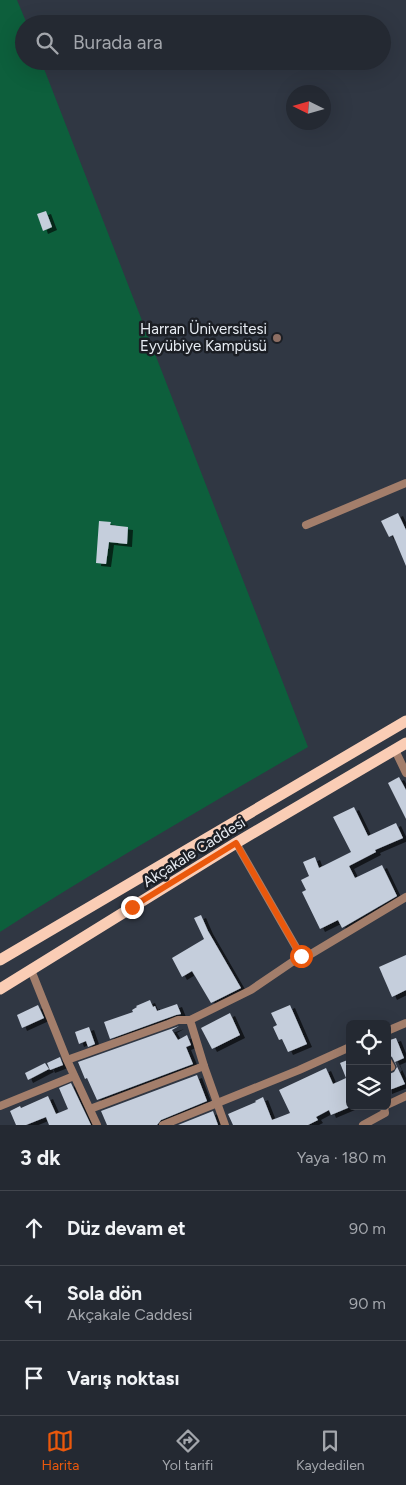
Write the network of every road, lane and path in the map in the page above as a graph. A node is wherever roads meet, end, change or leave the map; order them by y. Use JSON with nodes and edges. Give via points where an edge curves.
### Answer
{"nodes":[{"id":1,"x":406,"y":483,"type":"edge"},
{"id":2,"x":306,"y":525,"type":"dead end"},
{"id":3,"x":406,"y":721,"type":"edge"},
{"id":4,"x":406,"y":743,"type":"edge"},
{"id":5,"x":395,"y":750,"type":"junction"},
{"id":6,"x":406,"y":773,"type":"edge"},
{"id":7,"x":236,"y":843,"type":"junction"},
{"id":8,"x":406,"y":896,"type":"edge"},
{"id":9,"x":301,"y":956,"type":"junction"},
{"id":10,"x":0,"y":960,"type":"edge"},
{"id":11,"x":31,"y":970,"type":"junction"},
{"id":12,"x":0,"y":989,"type":"edge"},
{"id":13,"x":190,"y":1020,"type":"junction"},
{"id":14,"x":406,"y":1023,"type":"edge"},
{"id":15,"x":391,"y":1029,"type":"edge"},
{"id":16,"x":346,"y":1050,"type":"edge"},
{"id":17,"x":67,"y":1060,"type":"junction"},
{"id":18,"x":204,"y":1066,"type":"junction"},
{"id":19,"x":74,"y":1076,"type":"junction"},
{"id":20,"x":406,"y":1096,"type":"edge"},
{"id":21,"x":217,"y":1103,"type":"junction"},
{"id":22,"x":391,"y":1103,"type":"edge"},
{"id":23,"x":0,"y":1106,"type":"edge"},
{"id":24,"x":90,"y":1109,"type":"junction"},
{"id":25,"x":385,"y":1110,"type":"edge"},
{"id":26,"x":368,"y":1124,"type":"edge"},
{"id":27,"x":97,"y":1125,"type":"edge"},
{"id":28,"x":163,"y":1125,"type":"edge"},
{"id":29,"x":225,"y":1125,"type":"edge"}],
"edges":[{"from":1,"to":2,"type":"street"},
{"from":3,"to":10,"type":"main road","name":"Akçakale Caddesi"},
{"from":4,"to":5,"type":"main road","name":"Akçakale Caddesi"},
{"from":5,"to":6,"type":"street"},
{"from":5,"to":7,"type":"main road","name":"Akçakale Caddesi"},
{"from":7,"to":9,"type":"street"},
{"from":7,"to":11,"type":"main road","name":"Akçakale Caddesi"},
{"from":8,"to":9,"type":"street","via":[[311,954]]},
{"from":9,"to":13,"type":"street","via":[[251,990]]},
{"from":11,"to":12,"type":"main road","name":"Akçakale Caddesi"},
{"from":11,"to":17,"type":"street"},
{"from":13,"to":17,"type":"street","via":[[178,1020]]},
{"from":13,"to":18,"type":"street"},
{"from":14,"to":15,"type":"street"},
{"from":16,"to":21,"type":"street"},
{"from":17,"to":19,"type":"street"},
{"from":18,"to":21,"type":"street"},
{"from":18,"to":24,"type":"street"},
{"from":19,"to":23,"type":"street"},
{"from":19,"to":24,"type":"street"},
{"from":20,"to":22,"type":"street"},
{"from":21,"to":28,"type":"street"},
{"from":21,"to":29,"type":"street"},
{"from":24,"to":27,"type":"street"},
{"from":25,"to":26,"type":"street"}]}
